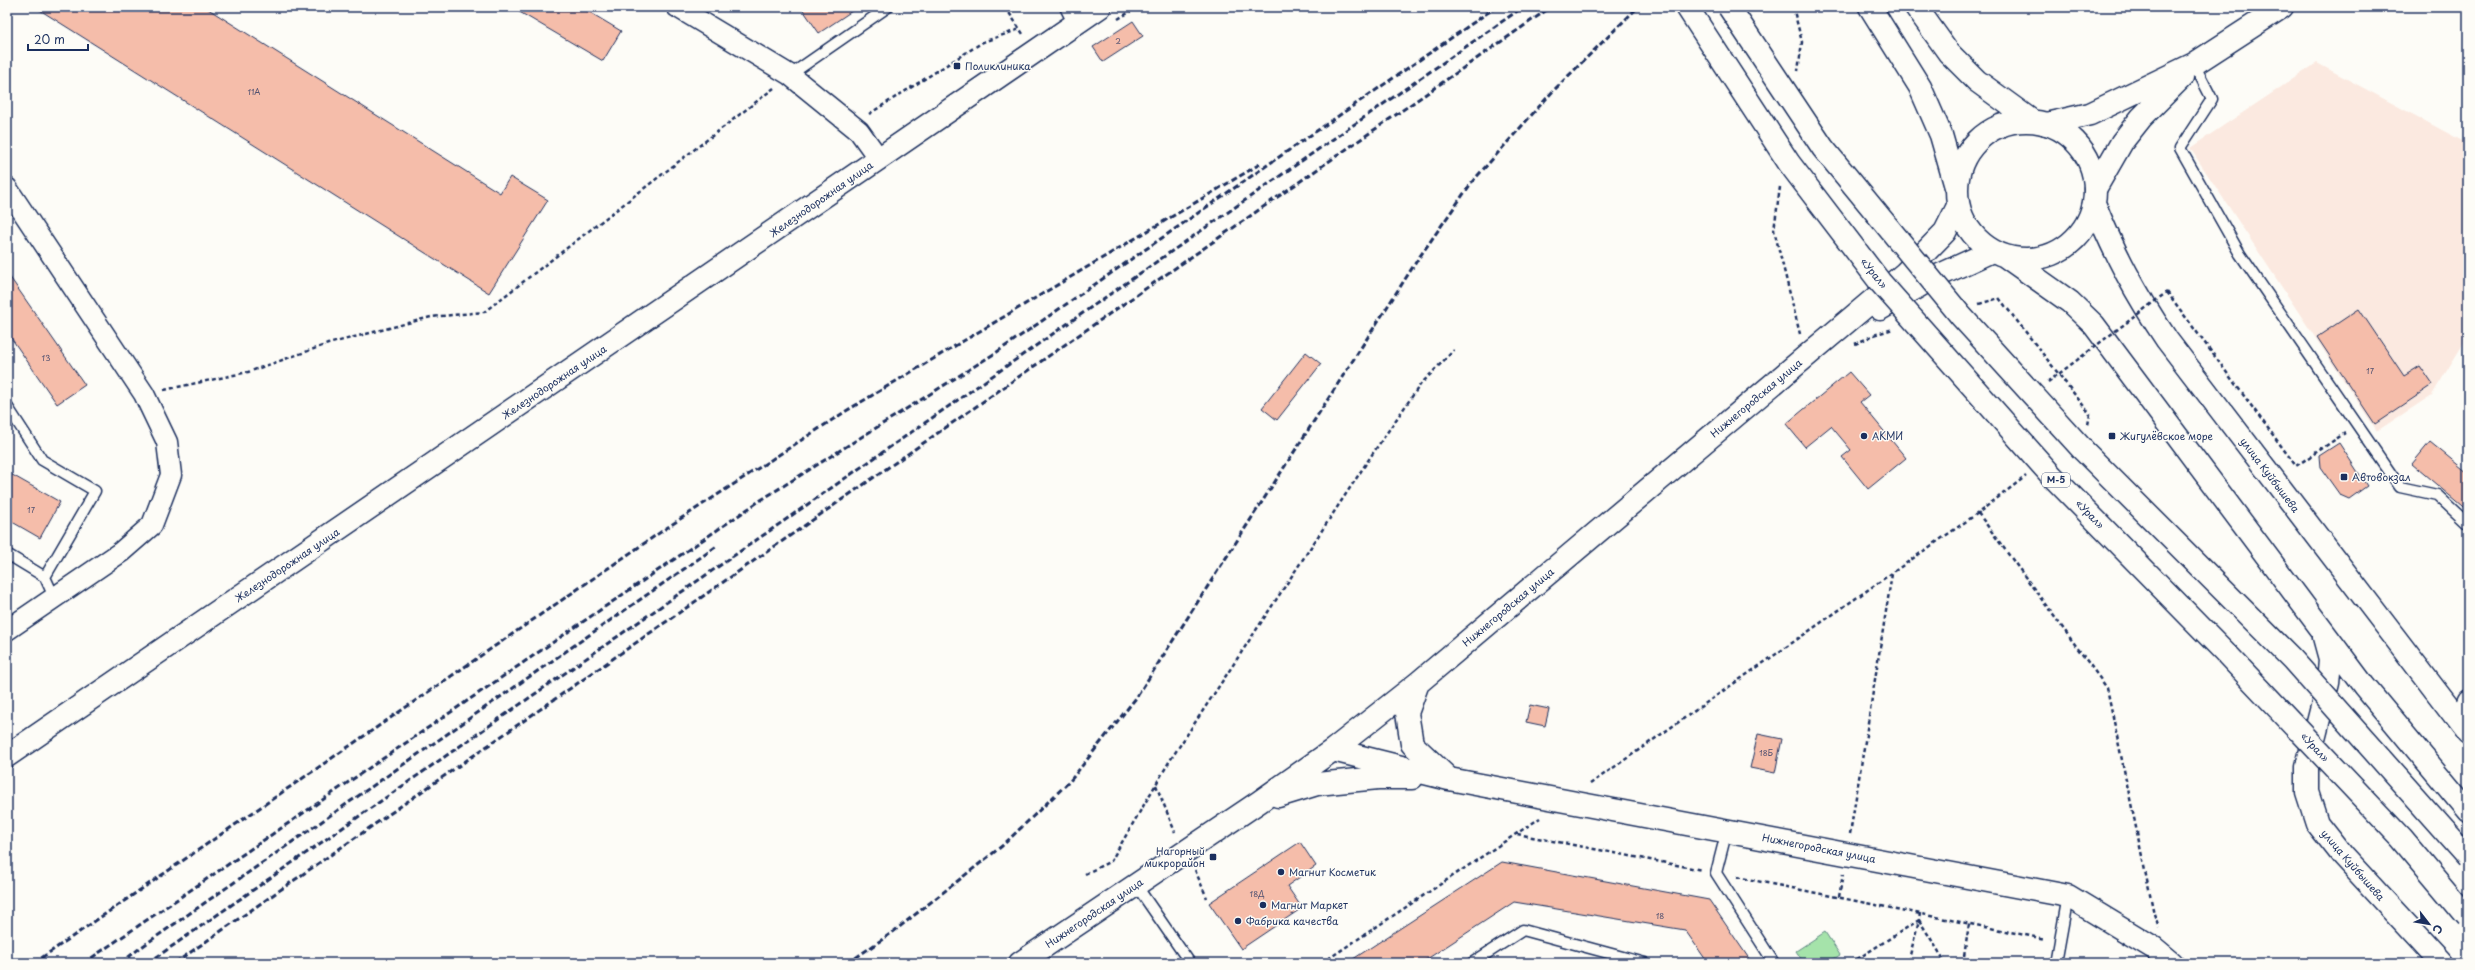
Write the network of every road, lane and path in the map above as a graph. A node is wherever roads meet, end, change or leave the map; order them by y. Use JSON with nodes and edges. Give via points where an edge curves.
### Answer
{"nodes":[{"id":1,"x":677,"y":7,"type":"edge"},
{"id":2,"x":888,"y":7,"type":"edge"},
{"id":3,"x":1100,"y":7,"type":"edge"},
{"id":4,"x":1687,"y":7,"type":"edge"},
{"id":5,"x":1729,"y":7,"type":"edge"},
{"id":6,"x":1870,"y":7,"type":"edge"},
{"id":7,"x":1916,"y":7,"type":"edge"},
{"id":8,"x":2282,"y":7,"type":"edge"},
{"id":9,"x":1070,"y":16,"type":"edge"},
{"id":10,"x":1020,"y":29,"type":"dead end"},
{"id":11,"x":2194,"y":64,"type":"junction"},
{"id":12,"x":790,"y":75,"type":"junction"},
{"id":13,"x":2039,"y":122,"type":"junction"},
{"id":14,"x":852,"y":125,"type":"junction"},
{"id":15,"x":879,"y":158,"type":"junction"},
{"id":16,"x":7,"y":188,"type":"edge"},
{"id":17,"x":2094,"y":196,"type":"junction"},
{"id":18,"x":1958,"y":199,"type":"junction"},
{"id":19,"x":1999,"y":253,"type":"junction"},
{"id":20,"x":1826,"y":339,"type":"junction"},
{"id":21,"x":1454,"y":350,"type":"dead end"},
{"id":22,"x":2041,"y":388,"type":"dead end"},
{"id":23,"x":144,"y":394,"type":"junction"},
{"id":24,"x":7,"y":406,"type":"edge"},
{"id":25,"x":2356,"y":425,"type":"junction"},
{"id":26,"x":2087,"y":427,"type":"dead end"},
{"id":27,"x":2084,"y":430,"type":"dead end"},
{"id":28,"x":2032,"y":471,"type":"dead end"},
{"id":29,"x":1978,"y":513,"type":"junction"},
{"id":30,"x":2468,"y":524,"type":"edge"},
{"id":31,"x":7,"y":554,"type":"edge"},
{"id":32,"x":1892,"y":574,"type":"junction"},
{"id":33,"x":45,"y":577,"type":"junction"},
{"id":34,"x":54,"y":597,"type":"junction"},
{"id":35,"x":7,"y":630,"type":"edge"},
{"id":36,"x":2323,"y":632,"type":"junction"},
{"id":37,"x":1418,"y":683,"type":"junction"},
{"id":38,"x":2468,"y":700,"type":"edge"},
{"id":39,"x":2463,"y":727,"type":"edge"},
{"id":40,"x":1333,"y":750,"type":"junction"},
{"id":41,"x":7,"y":756,"type":"edge"},
{"id":42,"x":1449,"y":778,"type":"junction"},
{"id":43,"x":1566,"y":800,"type":"junction"},
{"id":44,"x":1259,"y":802,"type":"junction"},
{"id":45,"x":2468,"y":811,"type":"edge"},
{"id":46,"x":1727,"y":830,"type":"junction"},
{"id":47,"x":1516,"y":834,"type":"junction"},
{"id":48,"x":1847,"y":852,"type":"junction"},
{"id":49,"x":2468,"y":856,"type":"edge"},
{"id":50,"x":1716,"y":873,"type":"junction"},
{"id":51,"x":1085,"y":874,"type":"dead end"},
{"id":52,"x":1136,"y":885,"type":"junction"},
{"id":53,"x":2068,"y":896,"type":"junction"},
{"id":54,"x":1839,"y":897,"type":"junction"},
{"id":55,"x":1920,"y":914,"type":"junction"},
{"id":56,"x":2468,"y":918,"type":"edge"},
{"id":57,"x":1919,"y":920,"type":"junction"},
{"id":58,"x":1969,"y":924,"type":"junction"},
{"id":59,"x":2060,"y":942,"type":"junction"},
{"id":60,"x":2154,"y":948,"type":"junction"},
{"id":61,"x":1020,"y":963,"type":"edge"},
{"id":62,"x":1190,"y":963,"type":"edge"},
{"id":63,"x":1322,"y":963,"type":"edge"},
{"id":64,"x":1472,"y":963,"type":"edge"},
{"id":65,"x":1645,"y":963,"type":"edge"},
{"id":66,"x":1774,"y":963,"type":"edge"},
{"id":67,"x":1851,"y":963,"type":"edge"},
{"id":68,"x":1908,"y":963,"type":"edge"},
{"id":69,"x":1946,"y":963,"type":"edge"},
{"id":70,"x":1964,"y":963,"type":"edge"},
{"id":71,"x":2056,"y":963,"type":"edge"},
{"id":72,"x":2172,"y":963,"type":"edge"},
{"id":73,"x":2442,"y":963,"type":"edge"}],
"edges":[{"from":1,"to":12,"type":"street"},
{"from":2,"to":12,"type":"lane"},
{"from":3,"to":9,"type":"main road","name":"Железнодорожная улица"},
{"from":4,"to":56,"type":"main road","name":"«Урал»","number":"М-5","bridge":true,"via":[[1789,163],[1880,282],[2052,476],[2223,650],[2401,838]]},
{"from":5,"to":49,"type":"main road","bridge":true,"via":[[1824,148],[1960,316],[2084,451],[2292,659]]},
{"from":6,"to":18,"type":"main road","via":[[1920,87],[1941,135]]},
{"from":7,"to":13,"type":"main road","via":[[1948,52],[1977,81]]},
{"from":8,"to":11,"type":"main road"},
{"from":9,"to":15,"type":"main road","name":"Железнодорожная улица"},
{"from":10,"to":14,"type":"path","via":[[983,42]]},
{"from":11,"to":13,"type":"main road","via":[[2090,114]]},
{"from":11,"to":17,"type":"main road","via":[[2140,118],[2122,142]]},
{"from":11,"to":25,"type":"lane","via":[[2212,99],[2180,148],[2240,254]]},
{"from":12,"to":14,"type":"street"},
{"from":12,"to":23,"type":"path","via":[[484,312],[431,318],[328,344],[248,372]]},
{"from":13,"to":17,"type":"main road","via":[[2065,134],[2081,148],[2088,160]]},
{"from":13,"to":18,"type":"main road","via":[[2003,125],[1979,140],[1962,163]]},
{"from":14,"to":15,"type":"street"},
{"from":15,"to":41,"type":"main road","name":"Железнодорожная улица"},
{"from":16,"to":23,"type":"street"},
{"from":17,"to":19,"type":"main road","via":[[2082,230],[2061,249],[2034,259]]},
{"from":17,"to":39,"type":"main road","name":"улица Куйбышева","via":[[2112,248],[2135,293],[2168,340]]},
{"from":18,"to":19,"type":"main road","via":[[1970,232]]},
{"from":18,"to":20,"type":"main road","name":"Нижнегородская улица","via":[[1945,232],[1905,273]]},
{"from":19,"to":20,"type":"main road","via":[[1932,279]]},
{"from":19,"to":36,"type":"main road","name":"улица Куйбышева","via":[[2070,302],[2094,325]]},
{"from":20,"to":37,"type":"main road","name":"Нижнегородская улица"},
{"from":21,"to":51,"type":"path","via":[[1420,385],[1376,450],[1169,762],[1111,861]]},
{"from":22,"to":25,"type":"path","bridge":true,"via":[[2167,292],[2296,466]]},
{"from":23,"to":34,"type":"street","via":[[167,442],[171,475],[152,525],[121,552]]},
{"from":24,"to":33,"type":"lane","via":[[42,460],[94,491]]},
{"from":25,"to":30,"type":"lane","via":[[2400,487],[2437,495]]},
{"from":26,"to":27,"type":"path"},
{"from":28,"to":29,"type":"path"},
{"from":29,"to":32,"type":"path"},
{"from":29,"to":60,"type":"path","via":[[2107,688],[2154,914],[2164,937]]},
{"from":31,"to":33,"type":"lane"},
{"from":32,"to":43,"type":"path"},
{"from":32,"to":48,"type":"path"},
{"from":33,"to":34,"type":"lane"},
{"from":34,"to":35,"type":"street"},
{"from":36,"to":45,"type":"main road","name":"улица Куйбышева","via":[[2364,686]]},
{"from":36,"to":73,"type":"main road","name":"улица Куйбышева","via":[[2330,659],[2328,683],[2307,766],[2307,792],[2317,823],[2343,856]]},
{"from":37,"to":40,"type":"main road","name":"Нижнегородская улица"},
{"from":37,"to":42,"type":"main road","via":[[1407,713],[1412,744]]},
{"from":38,"to":39,"type":"street"},
{"from":40,"to":42,"type":"main road"},
{"from":40,"to":44,"type":"main road","name":"Нижнегородская улица"},
{"from":42,"to":43,"type":"main road","name":"Нижнегородская улица"},
{"from":42,"to":44,"type":"main road","via":[[1378,778],[1317,784]]},
{"from":43,"to":46,"type":"main road","name":"Нижнегородская улица"},
{"from":43,"to":47,"type":"path"},
{"from":44,"to":52,"type":"main road","name":"Нижнегородская улица"},
{"from":46,"to":48,"type":"main road","name":"Нижнегородская улица"},
{"from":46,"to":50,"type":"lane"},
{"from":47,"to":50,"type":"path"},
{"from":47,"to":63,"type":"path"},
{"from":48,"to":53,"type":"main road","name":"Нижнегородская улица"},
{"from":48,"to":54,"type":"path"},
{"from":50,"to":54,"type":"path"},
{"from":50,"to":66,"type":"lane"},
{"from":52,"to":61,"type":"main road","name":"Нижнегородская улица"},
{"from":52,"to":62,"type":"lane"},
{"from":53,"to":59,"type":"lane"},
{"from":53,"to":60,"type":"main road","name":"Нижнегородская улица"},
{"from":54,"to":55,"type":"path"},
{"from":55,"to":57,"type":"path"},
{"from":55,"to":58,"type":"path"},
{"from":57,"to":67,"type":"path"},
{"from":57,"to":68,"type":"path"},
{"from":57,"to":69,"type":"path"},
{"from":58,"to":59,"type":"path"},
{"from":58,"to":70,"type":"path"},
{"from":59,"to":71,"type":"lane"},
{"from":60,"to":72,"type":"main road","name":"Нижнегородская улица"},
{"from":64,"to":65,"type":"lane","via":[[1522,930]]}]}
